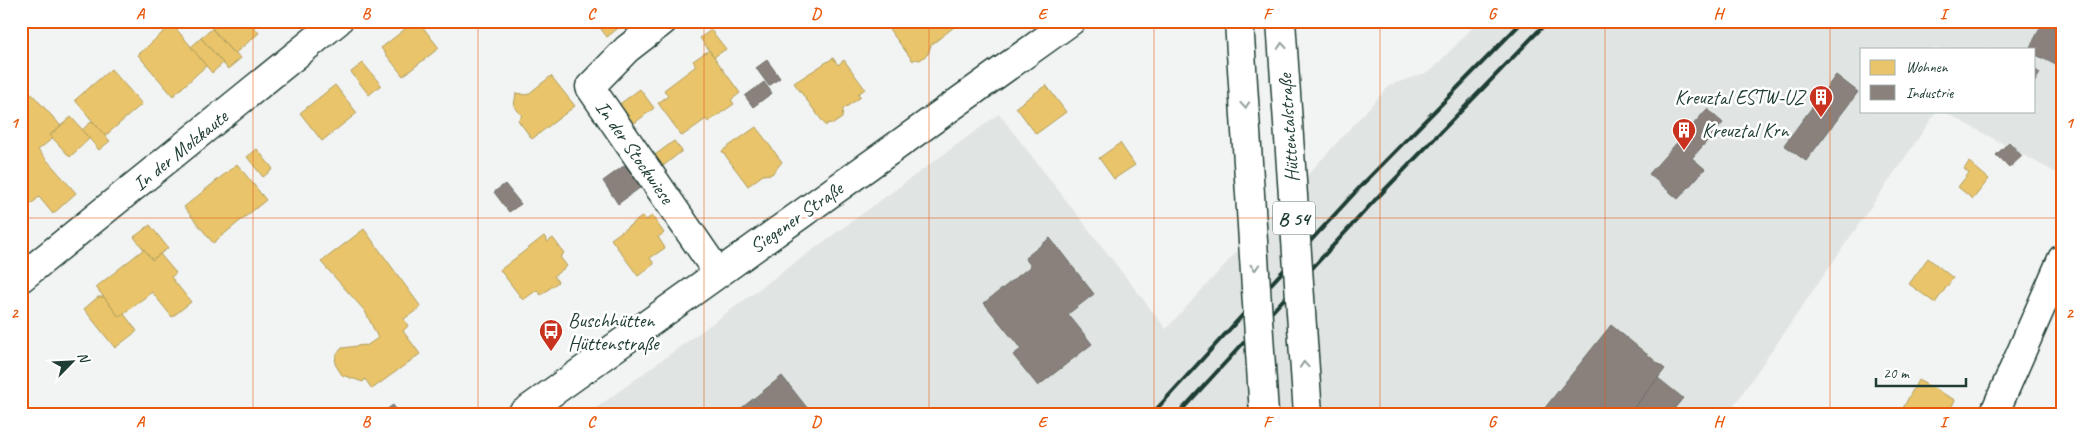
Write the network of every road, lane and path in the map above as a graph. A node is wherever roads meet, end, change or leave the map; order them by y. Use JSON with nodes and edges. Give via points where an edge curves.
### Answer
{"nodes":[{"id":1,"x":338,"y":21,"type":"edge"},
{"id":2,"x":663,"y":21,"type":"edge"},
{"id":3,"x":1071,"y":21,"type":"edge"},
{"id":4,"x":1239,"y":21,"type":"edge"},
{"id":5,"x":1281,"y":21,"type":"edge"},
{"id":6,"x":2062,"y":259,"type":"edge"},
{"id":7,"x":718,"y":273,"type":"junction"},
{"id":8,"x":21,"y":278,"type":"edge"},
{"id":9,"x":522,"y":414,"type":"edge"},
{"id":10,"x":1264,"y":414,"type":"edge"},
{"id":11,"x":1308,"y":414,"type":"edge"},
{"id":12,"x":1994,"y":414,"type":"edge"}],
"edges":[{"from":1,"to":8,"type":"main road","name":"In der Molzkaute"},
{"from":2,"to":7,"type":"main road","name":"In der Stockwiese","via":[[627,49],[590,87]]},
{"from":3,"to":7,"type":"main road","name":"Siegener Straße"},
{"from":4,"to":10,"type":"main road","name":"Hüttentalstraße","number":"B 54","one_way":true,"bridge":true},
{"from":11,"to":5,"type":"main road","name":"Hüttentalstraße","number":"B 54","one_way":true,"bridge":true},
{"from":6,"to":12,"type":"main road"},
{"from":7,"to":9,"type":"main road","name":"Siegener Straße"}]}
